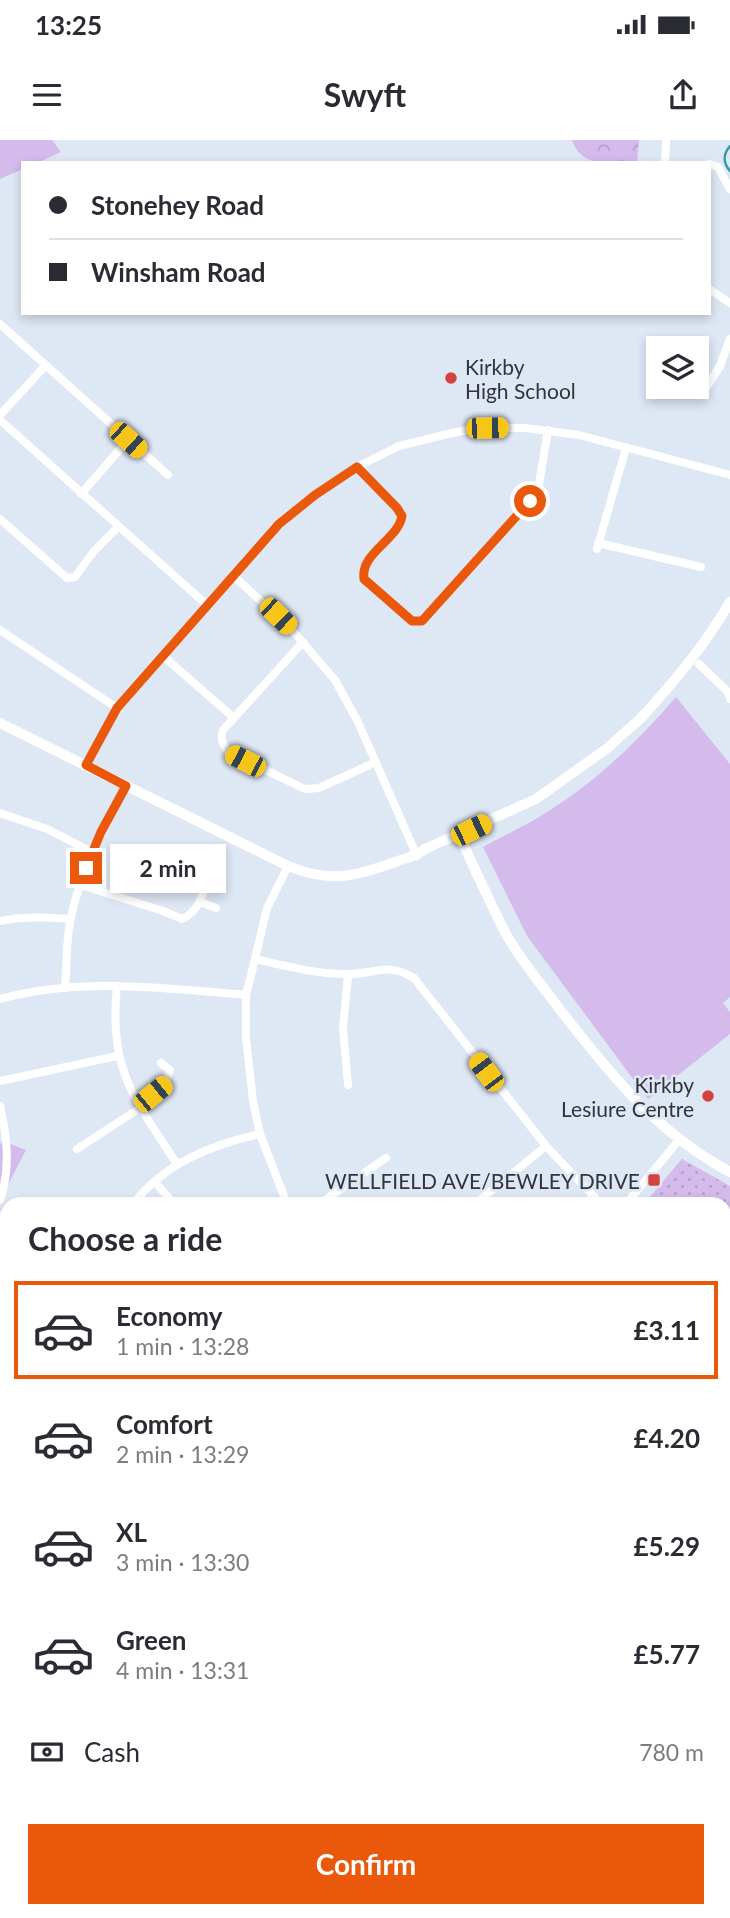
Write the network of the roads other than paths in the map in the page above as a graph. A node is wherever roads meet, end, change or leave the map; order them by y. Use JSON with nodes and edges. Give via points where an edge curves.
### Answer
{"nodes":[{"id":1,"x":666,"y":140,"type":"edge"},
{"id":2,"x":665,"y":161,"type":"edge"},
{"id":3,"x":711,"y":165,"type":"edge"},
{"id":4,"x":730,"y":189,"type":"edge"},
{"id":5,"x":711,"y":290,"type":"edge"},
{"id":6,"x":729,"y":298,"type":"edge"},
{"id":7,"x":0,"y":324,"type":"edge"},
{"id":8,"x":730,"y":339,"type":"edge"},
{"id":9,"x":46,"y":365,"type":"junction"},
{"id":10,"x":709,"y":383,"type":"edge"},
{"id":11,"x":0,"y":417,"type":"edge"},
{"id":12,"x":548,"y":430,"type":"junction"},
{"id":13,"x":128,"y":440,"type":"junction"},
{"id":14,"x":626,"y":448,"type":"junction"},
{"id":15,"x":357,"y":467,"type":"junction"},
{"id":16,"x":168,"y":475,"type":"dead end"},
{"id":17,"x":730,"y":475,"type":"edge"},
{"id":18,"x":81,"y":494,"type":"junction"},
{"id":19,"x":0,"y":519,"type":"edge"},
{"id":20,"x":118,"y":527,"type":"junction"},
{"id":21,"x":701,"y":567,"type":"dead end"},
{"id":22,"x":234,"y":576,"type":"junction"},
{"id":23,"x":730,"y":602,"type":"edge"},
{"id":24,"x":207,"y":604,"type":"junction"},
{"id":25,"x":0,"y":630,"type":"edge"},
{"id":26,"x":303,"y":642,"type":"junction"},
{"id":27,"x":163,"y":656,"type":"junction"},
{"id":28,"x":699,"y":664,"type":"dead end"},
{"id":29,"x":730,"y":699,"type":"edge"},
{"id":30,"x":117,"y":708,"type":"junction"},
{"id":31,"x":233,"y":717,"type":"junction"},
{"id":32,"x":0,"y":723,"type":"edge"},
{"id":33,"x":376,"y":762,"type":"junction"},
{"id":34,"x":86,"y":765,"type":"junction"},
{"id":35,"x":126,"y":786,"type":"junction"},
{"id":36,"x":0,"y":813,"type":"edge"},
{"id":37,"x":460,"y":835,"type":"junction"},
{"id":38,"x":92,"y":852,"type":"junction"},
{"id":39,"x":417,"y":856,"type":"junction"},
{"id":40,"x":288,"y":866,"type":"junction"},
{"id":41,"x":207,"y":881,"type":"dead end"},
{"id":42,"x":80,"y":885,"type":"junction"},
{"id":43,"x":200,"y":902,"type":"junction"},
{"id":44,"x":216,"y":908,"type":"dead end"},
{"id":45,"x":71,"y":919,"type":"junction"},
{"id":46,"x":0,"y":921,"type":"edge"},
{"id":47,"x":255,"y":959,"type":"junction"},
{"id":48,"x":348,"y":975,"type":"junction"},
{"id":49,"x":117,"y":986,"type":"junction"},
{"id":50,"x":65,"y":988,"type":"junction"},
{"id":51,"x":246,"y":995,"type":"junction"},
{"id":52,"x":0,"y":999,"type":"edge"},
{"id":53,"x":117,"y":1055,"type":"junction"},
{"id":54,"x":160,"y":1063,"type":"dead end"},
{"id":55,"x":180,"y":1069,"type":"dead end"},
{"id":56,"x":170,"y":1070,"type":"junction"},
{"id":57,"x":0,"y":1081,"type":"edge"},
{"id":58,"x":348,"y":1086,"type":"dead end"},
{"id":59,"x":138,"y":1105,"type":"junction"},
{"id":60,"x":0,"y":1106,"type":"edge"},
{"id":61,"x":260,"y":1134,"type":"junction"},
{"id":62,"x":679,"y":1140,"type":"junction"},
{"id":63,"x":546,"y":1146,"type":"junction"},
{"id":64,"x":77,"y":1149,"type":"dead end"},
{"id":65,"x":386,"y":1158,"type":"dead end"},
{"id":66,"x":177,"y":1164,"type":"junction"},
{"id":67,"x":730,"y":1172,"type":"edge"},
{"id":68,"x":155,"y":1182,"type":"junction"},
{"id":69,"x":1,"y":1197,"type":"edge"},
{"id":70,"x":140,"y":1197,"type":"edge"},
{"id":71,"x":168,"y":1197,"type":"edge"},
{"id":72,"x":284,"y":1197,"type":"edge"},
{"id":73,"x":329,"y":1197,"type":"edge"},
{"id":74,"x":484,"y":1197,"type":"edge"},
{"id":75,"x":594,"y":1197,"type":"edge"},
{"id":76,"x":632,"y":1197,"type":"edge"}],
"edges":[{"from":1,"to":2,"type":"street"},
{"from":3,"to":4,"type":"street","via":[[718,167]]},
{"from":5,"to":6,"type":"street"},
{"from":7,"to":9,"type":"street"},
{"from":8,"to":10,"type":"street"},
{"from":9,"to":11,"type":"street"},
{"from":9,"to":13,"type":"street"},
{"from":11,"to":18,"type":"street"},
{"from":12,"to":14,"type":"street"},
{"from":12,"to":15,"type":"street","via":[[478,428],[452,433],[399,446]]},
{"from":12,"to":15,"type":"street","via":[[539,484],[530,501],[422,621],[412,621],[364,579],[364,565],[399,526],[402,516]]},
{"from":13,"to":16,"type":"street"},
{"from":13,"to":18,"type":"street"},
{"from":14,"to":17,"type":"street"},
{"from":14,"to":21,"type":"street","via":[[598,546]]},
{"from":15,"to":22,"type":"street","via":[[279,524]]},
{"from":18,"to":20,"type":"street"},
{"from":19,"to":20,"type":"street","via":[[67,578],[75,577]]},
{"from":20,"to":24,"type":"street"},
{"from":22,"to":24,"type":"street"},
{"from":22,"to":26,"type":"street"},
{"from":23,"to":37,"type":"street","via":[[682,673],[609,747],[548,791]]},
{"from":24,"to":27,"type":"street"},
{"from":25,"to":30,"type":"street"},
{"from":26,"to":31,"type":"street"},
{"from":26,"to":33,"type":"street","via":[[342,692]]},
{"from":27,"to":30,"type":"street"},
{"from":27,"to":31,"type":"street"},
{"from":28,"to":29,"type":"street"},
{"from":30,"to":34,"type":"street"},
{"from":31,"to":33,"type":"street","via":[[221,735],[228,752],[305,789],[319,788]]},
{"from":32,"to":34,"type":"street"},
{"from":33,"to":39,"type":"street"},
{"from":34,"to":35,"type":"street"},
{"from":35,"to":38,"type":"street"},
{"from":35,"to":40,"type":"street"},
{"from":36,"to":38,"type":"street"},
{"from":37,"to":39,"type":"street"},
{"from":37,"to":62,"type":"street","via":[[506,933],[534,975],[629,1095]]},
{"from":38,"to":42,"type":"street"},
{"from":39,"to":40,"type":"street","via":[[370,872],[331,878]]},
{"from":40,"to":47,"type":"street","via":[[267,908]]},
{"from":41,"to":43,"type":"street"},
{"from":42,"to":43,"type":"street","via":[[182,919]]},
{"from":42,"to":45,"type":"street"},
{"from":43,"to":44,"type":"street"},
{"from":45,"to":46,"type":"street"},
{"from":45,"to":50,"type":"street"},
{"from":47,"to":48,"type":"street"},
{"from":47,"to":51,"type":"street"},
{"from":48,"to":58,"type":"street","via":[[343,1028]]},
{"from":48,"to":63,"type":"street","via":[[387,968],[414,978]]},
{"from":49,"to":50,"type":"street"},
{"from":49,"to":51,"type":"street"},
{"from":49,"to":53,"type":"street"},
{"from":50,"to":52,"type":"street"},
{"from":51,"to":61,"type":"street","via":[[246,1038]]},
{"from":53,"to":57,"type":"street"},
{"from":53,"to":59,"type":"street"},
{"from":54,"to":56,"type":"street"},
{"from":55,"to":56,"type":"street"},
{"from":56,"to":59,"type":"street","via":[[165,1084]]},
{"from":59,"to":64,"type":"street"},
{"from":59,"to":66,"type":"street"},
{"from":60,"to":69,"type":"street","via":[[8,1152]]},
{"from":61,"to":66,"type":"street","via":[[226,1141]]},
{"from":61,"to":72,"type":"street"},
{"from":62,"to":67,"type":"street"},
{"from":62,"to":76,"type":"street"},
{"from":63,"to":74,"type":"street"},
{"from":63,"to":75,"type":"street"},
{"from":65,"to":73,"type":"street"},
{"from":66,"to":68,"type":"street"},
{"from":68,"to":70,"type":"street"},
{"from":68,"to":71,"type":"street"}]}
